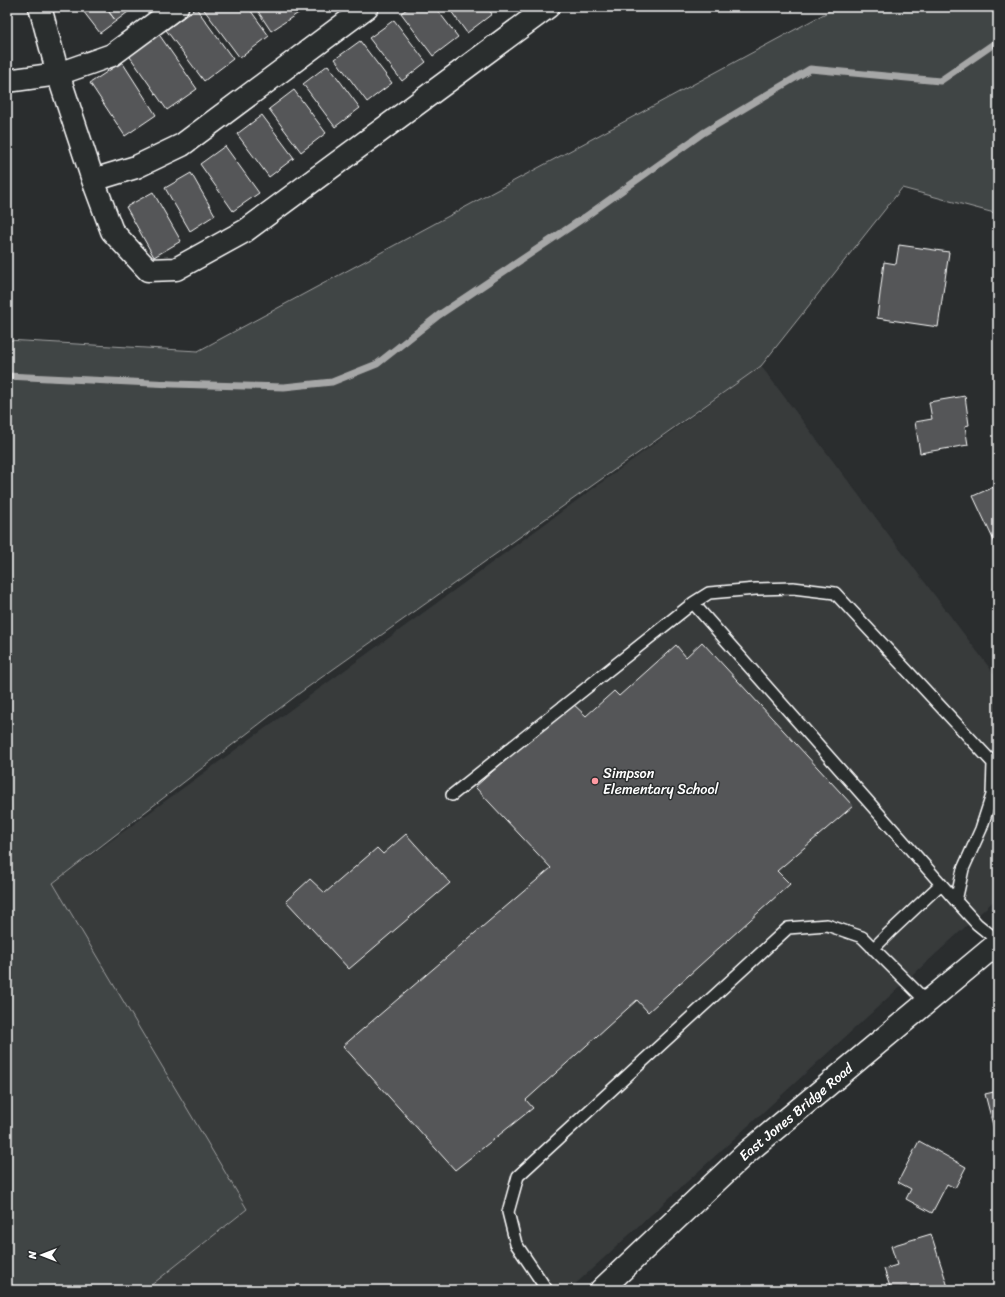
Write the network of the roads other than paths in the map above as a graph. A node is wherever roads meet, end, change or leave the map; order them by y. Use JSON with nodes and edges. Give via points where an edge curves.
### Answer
{"nodes":[{"id":1,"x":40,"y":7,"type":"edge"},
{"id":2,"x":177,"y":7,"type":"edge"},
{"id":3,"x":367,"y":7,"type":"edge"},
{"id":4,"x":548,"y":7,"type":"edge"},
{"id":5,"x":58,"y":74,"type":"junction"},
{"id":6,"x":7,"y":81,"type":"edge"},
{"id":7,"x":92,"y":180,"type":"junction"},
{"id":8,"x":693,"y":603,"type":"junction"},
{"id":9,"x":452,"y":795,"type":"dead end"},
{"id":10,"x":941,"y":884,"type":"junction"},
{"id":11,"x":956,"y":901,"type":"junction"},
{"id":12,"x":998,"y":942,"type":"edge"},
{"id":13,"x":873,"y":949,"type":"junction"},
{"id":14,"x":927,"y":1002,"type":"junction"},
{"id":15,"x":547,"y":1290,"type":"edge"},
{"id":16,"x":602,"y":1290,"type":"edge"}],
"edges":[{"from":1,"to":5,"type":"street"},
{"from":2,"to":5,"type":"street","via":[[112,56]]},
{"from":3,"to":7,"type":"street","via":[[182,145],[136,167]]},
{"from":4,"to":7,"type":"street","via":[[245,231],[176,269],[148,270],[112,231]]},
{"from":5,"to":6,"type":"street"},
{"from":5,"to":7,"type":"street"},
{"from":8,"to":9,"type":"lane"},
{"from":8,"to":10,"type":"lane"},
{"from":8,"to":11,"type":"lane","via":[[709,593],[756,589],[793,588],[835,593],[993,763],[992,795],[981,829],[963,869]]},
{"from":10,"to":11,"type":"lane"},
{"from":10,"to":13,"type":"lane"},
{"from":11,"to":12,"type":"lane","via":[[976,924]]},
{"from":12,"to":14,"type":"street","name":"East Jones Bridge Road"},
{"from":13,"to":14,"type":"lane"},
{"from":13,"to":15,"type":"lane","via":[[862,937],[827,925],[788,928],[518,1176],[508,1212],[516,1244]]},
{"from":14,"to":16,"type":"street","name":"East Jones Bridge Road","via":[[744,1155]]}]}
